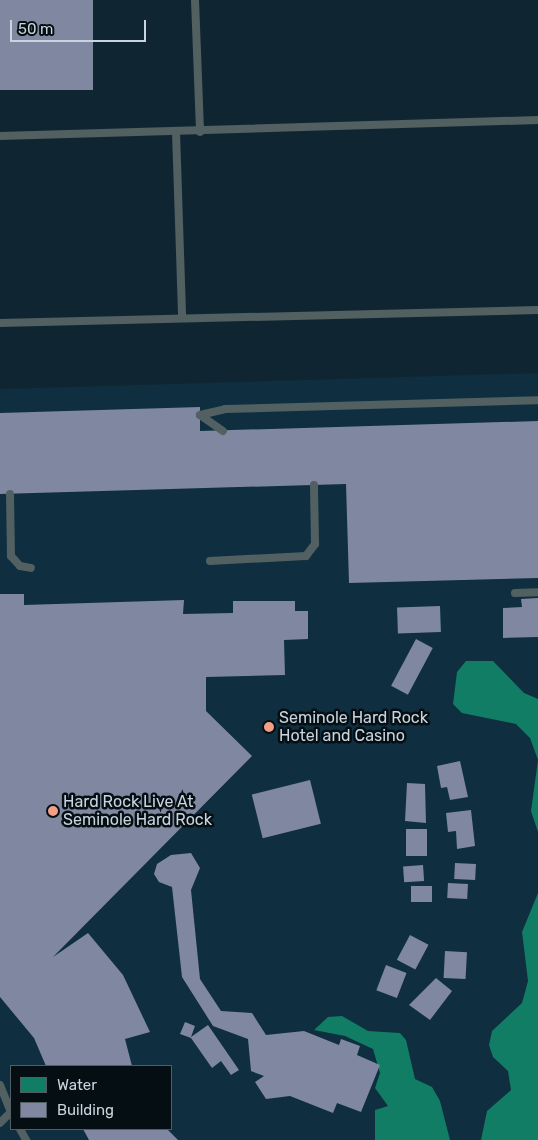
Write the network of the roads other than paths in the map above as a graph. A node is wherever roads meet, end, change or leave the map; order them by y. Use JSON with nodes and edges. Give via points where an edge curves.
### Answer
{"nodes":[{"id":1,"x":196,"y":0,"type":"edge"},
{"id":2,"x":538,"y":120,"type":"edge"},
{"id":3,"x":176,"y":132,"type":"junction"},
{"id":4,"x":200,"y":132,"type":"junction"},
{"id":5,"x":0,"y":136,"type":"edge"},
{"id":6,"x":538,"y":310,"type":"edge"},
{"id":7,"x":182,"y":317,"type":"junction"},
{"id":8,"x":0,"y":323,"type":"edge"},
{"id":9,"x":538,"y":400,"type":"edge"},
{"id":10,"x":223,"y":431,"type":"dead end"},
{"id":11,"x":314,"y":485,"type":"dead end"},
{"id":12,"x":10,"y":494,"type":"dead end"},
{"id":13,"x":210,"y":561,"type":"dead end"},
{"id":14,"x":31,"y":568,"type":"dead end"},
{"id":15,"x":538,"y":592,"type":"edge"},
{"id":16,"x":515,"y":593,"type":"dead end"},
{"id":17,"x":0,"y":1086,"type":"edge"},
{"id":18,"x":10,"y":1110,"type":"edge"},
{"id":19,"x":10,"y":1113,"type":"edge"},
{"id":20,"x":0,"y":1124,"type":"edge"},
{"id":21,"x":25,"y":1139,"type":"edge"},
{"id":22,"x":33,"y":1140,"type":"edge"}],
"edges":[{"from":1,"to":4,"type":"lane"},
{"from":2,"to":4,"type":"lane"},
{"from":3,"to":4,"type":"lane"},
{"from":3,"to":5,"type":"lane"},
{"from":3,"to":7,"type":"lane"},
{"from":6,"to":7,"type":"lane"},
{"from":7,"to":8,"type":"lane"},
{"from":9,"to":10,"type":"lane","via":[[225,409],[200,415]]},
{"from":11,"to":13,"type":"lane","via":[[315,544],[306,556]]},
{"from":12,"to":14,"type":"lane","via":[[11,556],[20,566]]},
{"from":15,"to":16,"type":"lane"},
{"from":17,"to":18,"type":"lane"},
{"from":19,"to":20,"type":"lane"},
{"from":21,"to":22,"type":"lane"}]}
